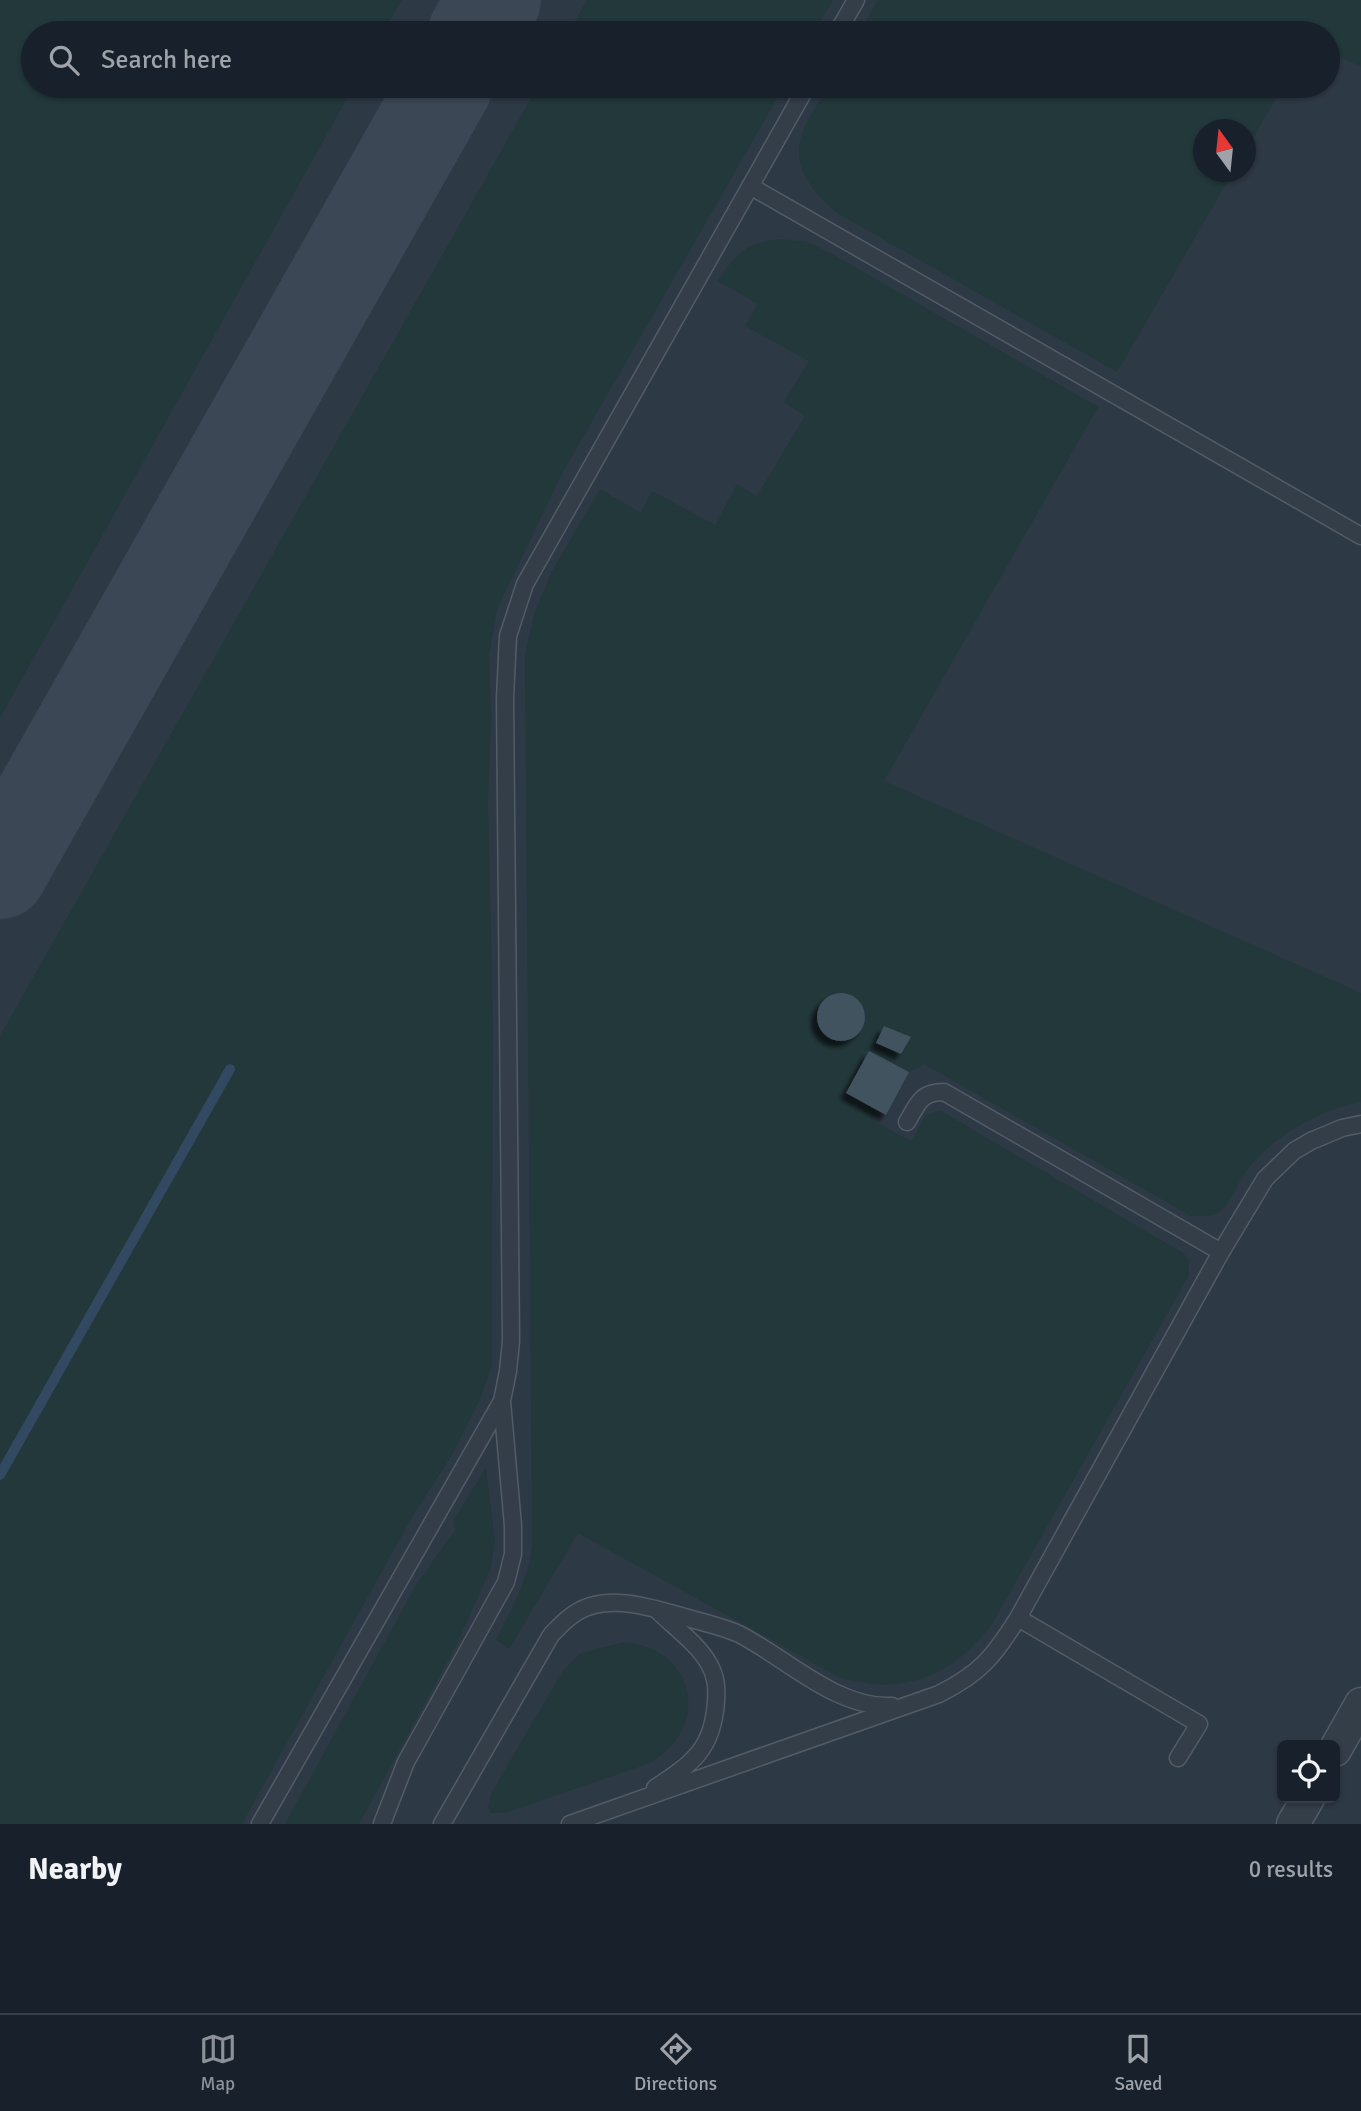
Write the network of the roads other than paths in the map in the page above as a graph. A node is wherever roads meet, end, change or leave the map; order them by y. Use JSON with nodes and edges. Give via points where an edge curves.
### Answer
{"nodes":[{"id":1,"x":856,"y":0,"type":"edge"},
{"id":2,"x":844,"y":21,"type":"edge"},
{"id":3,"x":800,"y":98,"type":"edge"},
{"id":4,"x":750,"y":186,"type":"junction"},
{"id":5,"x":1361,"y":536,"type":"edge"},
{"id":6,"x":906,"y":1122,"type":"dead end"},
{"id":7,"x":1361,"y":1124,"type":"edge"},
{"id":8,"x":1222,"y":1252,"type":"junction"},
{"id":9,"x":502,"y":1401,"type":"junction"},
{"id":10,"x":655,"y":1609,"type":"junction"},
{"id":11,"x":1018,"y":1618,"type":"junction"},
{"id":12,"x":1361,"y":1704,"type":"edge"},
{"id":13,"x":904,"y":1705,"type":"junction"},
{"id":14,"x":1340,"y":1741,"type":"edge"},
{"id":15,"x":1178,"y":1758,"type":"dead end"},
{"id":16,"x":631,"y":1802,"type":"junction"},
{"id":17,"x":1305,"y":1803,"type":"edge"},
{"id":18,"x":260,"y":1824,"type":"edge"},
{"id":19,"x":382,"y":1824,"type":"edge"},
{"id":20,"x":442,"y":1824,"type":"edge"},
{"id":21,"x":570,"y":1824,"type":"edge"},
{"id":22,"x":1293,"y":1824,"type":"edge"}],
"edges":[{"from":1,"to":2,"type":"lane"},
{"from":3,"to":4,"type":"lane"},
{"from":4,"to":5,"type":"lane"},
{"from":4,"to":9,"type":"lane","via":[[525,584],[508,636],[511,1341]]},
{"from":6,"to":8,"type":"lane","via":[[921,1099],[931,1092],[944,1092]]},
{"from":7,"to":8,"type":"lane","via":[[1311,1141],[1277,1166]]},
{"from":8,"to":11,"type":"lane"},
{"from":9,"to":18,"type":"lane"},
{"from":9,"to":19,"type":"lane","via":[[513,1526],[506,1582],[406,1762]]},
{"from":10,"to":13,"type":"lane","via":[[738,1633],[850,1699],[881,1707]]},
{"from":10,"to":16,"type":"lane","via":[[708,1662],[717,1689],[715,1719],[707,1745],[688,1765]]},
{"from":10,"to":20,"type":"lane","via":[[629,1602],[599,1604],[572,1615],[551,1635]]},
{"from":11,"to":13,"type":"lane","via":[[985,1665],[965,1681]]},
{"from":11,"to":15,"type":"lane","via":[[1199,1724]]},
{"from":12,"to":14,"type":"street"},
{"from":13,"to":16,"type":"lane"},
{"from":16,"to":21,"type":"lane"},
{"from":17,"to":22,"type":"street"}]}
